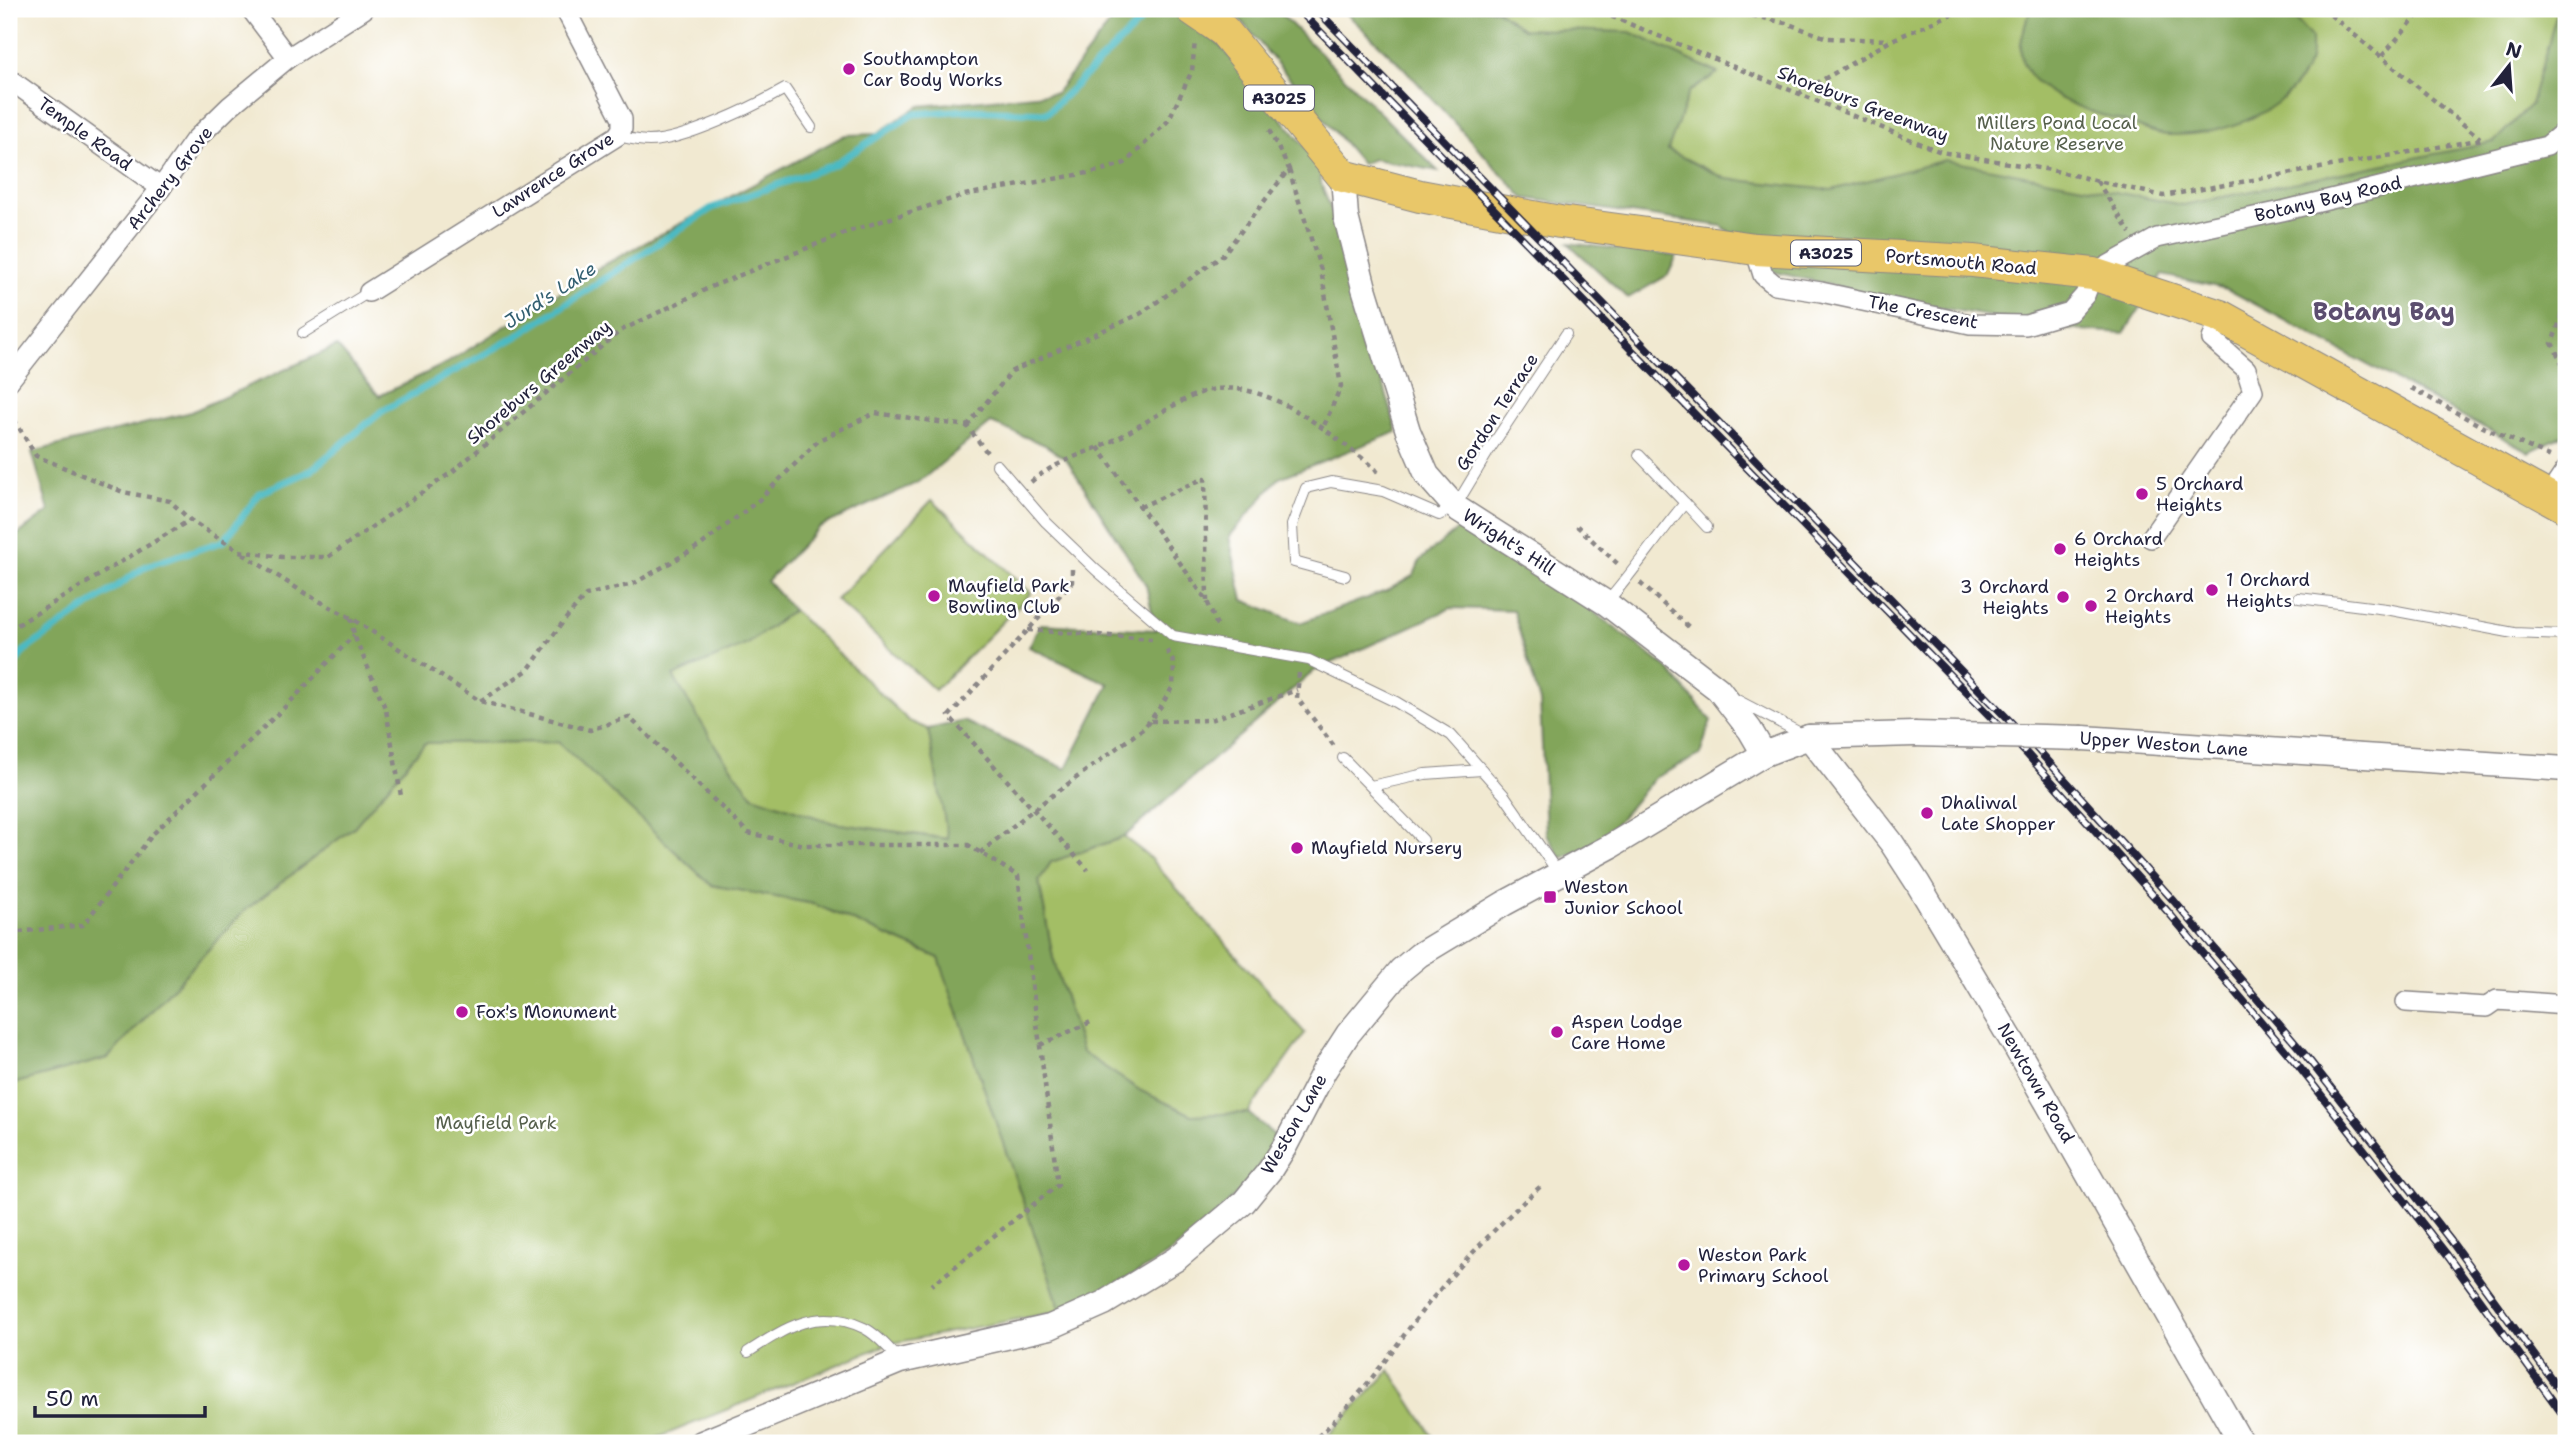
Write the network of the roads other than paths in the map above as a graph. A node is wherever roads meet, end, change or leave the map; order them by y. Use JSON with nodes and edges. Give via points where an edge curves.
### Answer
{"nodes":[{"id":1,"x":251,"y":9,"type":"edge"},
{"id":2,"x":364,"y":9,"type":"edge"},
{"id":3,"x":565,"y":9,"type":"edge"},
{"id":4,"x":1202,"y":15,"type":"edge"},
{"id":5,"x":288,"y":58,"type":"junction"},
{"id":6,"x":9,"y":79,"type":"edge"},
{"id":7,"x":811,"y":127,"type":"dead end"},
{"id":8,"x":2566,"y":130,"type":"edge"},
{"id":9,"x":617,"y":136,"type":"junction"},
{"id":10,"x":1343,"y":176,"type":"junction"},
{"id":11,"x":162,"y":188,"type":"junction"},
{"id":12,"x":1755,"y":249,"type":"junction"},
{"id":13,"x":2093,"y":274,"type":"junction"},
{"id":14,"x":369,"y":292,"type":"joint"},
{"id":15,"x":2220,"y":316,"type":"junction"},
{"id":16,"x":303,"y":333,"type":"dead end"},
{"id":17,"x":1566,"y":334,"type":"dead end"},
{"id":18,"x":9,"y":381,"type":"edge"},
{"id":19,"x":1639,"y":455,"type":"dead end"},
{"id":20,"x":997,"y":465,"type":"road end"},
{"id":21,"x":2566,"y":470,"type":"edge"},
{"id":22,"x":2557,"y":502,"type":"edge"},
{"id":23,"x":1685,"y":503,"type":"junction"},
{"id":24,"x":1455,"y":507,"type":"junction"},
{"id":25,"x":1707,"y":527,"type":"dead end"},
{"id":26,"x":2151,"y":538,"type":"dead end"},
{"id":27,"x":1345,"y":576,"type":"dead end"},
{"id":28,"x":2300,"y":598,"type":"dead end"},
{"id":29,"x":1606,"y":603,"type":"junction"},
{"id":30,"x":2566,"y":635,"type":"edge"},
{"id":31,"x":1718,"y":689,"type":"junction"},
{"id":32,"x":1809,"y":737,"type":"junction"},
{"id":33,"x":1764,"y":754,"type":"junction"},
{"id":34,"x":1343,"y":758,"type":"road end"},
{"id":35,"x":2566,"y":769,"type":"edge"},
{"id":36,"x":1482,"y":770,"type":"junction"},
{"id":37,"x":1371,"y":786,"type":"junction"},
{"id":38,"x":1423,"y":840,"type":"dead end"},
{"id":39,"x":1559,"y":874,"type":"junction"},
{"id":40,"x":2406,"y":1002,"type":"dead end"},
{"id":41,"x":2566,"y":1005,"type":"edge"},
{"id":42,"x":748,"y":1352,"type":"dead end"},
{"id":43,"x":900,"y":1361,"type":"junction"},
{"id":44,"x":702,"y":1443,"type":"edge"},
{"id":45,"x":2241,"y":1443,"type":"edge"}],
"edges":[{"from":1,"to":5,"type":"street"},
{"from":2,"to":5,"type":"street","name":"Archery Grove"},
{"from":3,"to":9,"type":"street","name":"Lawrence Grove","via":[[622,119]]},
{"from":4,"to":10,"type":"main road","number":"A3025","via":[[1224,30]]},
{"from":5,"to":11,"type":"street","name":"Archery Grove","via":[[194,141]]},
{"from":6,"to":11,"type":"street","name":"Temple Road"},
{"from":7,"to":9,"type":"lane","via":[[785,89],[754,107],[681,134],[650,141]]},
{"from":8,"to":13,"type":"street","name":"Botany Bay Road","via":[[2547,146],[2157,238]]},
{"from":9,"to":14,"type":"street","name":"Lawrence Grove"},
{"from":10,"to":12,"type":"main road","name":"Portsmouth Road","number":"A3025","via":[[1420,196],[1560,222]]},
{"from":10,"to":24,"type":"street","name":"Wright's Hill","via":[[1346,217],[1364,288],[1408,431],[1427,475]]},
{"from":11,"to":18,"type":"street","name":"Archery Grove"},
{"from":12,"to":13,"type":"main road","name":"Portsmouth Road","number":"A3025","via":[[1973,261]]},
{"from":12,"to":13,"type":"street","name":"The Crescent","via":[[1763,275],[1775,285],[1970,324],[2026,325],[2070,312],[2085,295]]},
{"from":13,"to":15,"type":"main road","name":"Portsmouth Road","number":"A3025"},
{"from":14,"to":16,"type":"lane"},
{"from":15,"to":22,"type":"main road","name":"Portsmouth Road","number":"A3025"},
{"from":15,"to":26,"type":"street","via":[[2212,339],[2246,369],[2253,391]]},
{"from":17,"to":24,"type":"lane","name":"Gordon Terrace"},
{"from":19,"to":23,"type":"lane"},
{"from":20,"to":36,"type":"lane","via":[[1046,522],[1173,636],[1309,660],[1451,735]]},
{"from":21,"to":22,"type":"street","name":"Portsmouth Road"},
{"from":23,"to":25,"type":"lane"},
{"from":23,"to":29,"type":"lane"},
{"from":24,"to":27,"type":"lane","via":[[1439,514],[1389,493],[1331,482],[1306,488],[1292,525],[1294,562]]},
{"from":24,"to":29,"type":"street","name":"Wright's Hill"},
{"from":28,"to":30,"type":"lane","via":[[2386,608],[2514,633]]},
{"from":29,"to":31,"type":"street","name":"Wright's Hill"},
{"from":31,"to":32,"type":"lane"},
{"from":31,"to":33,"type":"street","name":"Wright's Hill"},
{"from":32,"to":33,"type":"street","name":"Upper Weston Lane"},
{"from":32,"to":35,"type":"street","name":"Upper Weston Lane","bridge":true,"via":[[2083,738]]},
{"from":32,"to":45,"type":"street","name":"Newtown Road","via":[[1891,842],[1926,896]]},
{"from":33,"to":39,"type":"street","name":"Weston Lane"},
{"from":34,"to":37,"type":"lane"},
{"from":36,"to":37,"type":"lane","via":[[1425,774]]},
{"from":36,"to":39,"type":"lane"},
{"from":37,"to":38,"type":"lane"},
{"from":39,"to":43,"type":"street","name":"Weston Lane","via":[[1440,941],[1401,970],[1348,1034],[1270,1170],[1244,1202],[1194,1246],[1104,1303],[1050,1327]]},
{"from":40,"to":41,"type":"street","via":[[2487,1007],[2497,1000]]},
{"from":42,"to":43,"type":"lane","via":[[799,1322],[826,1319],[863,1328]]},
{"from":43,"to":44,"type":"street","name":"Weston Lane"}]}
